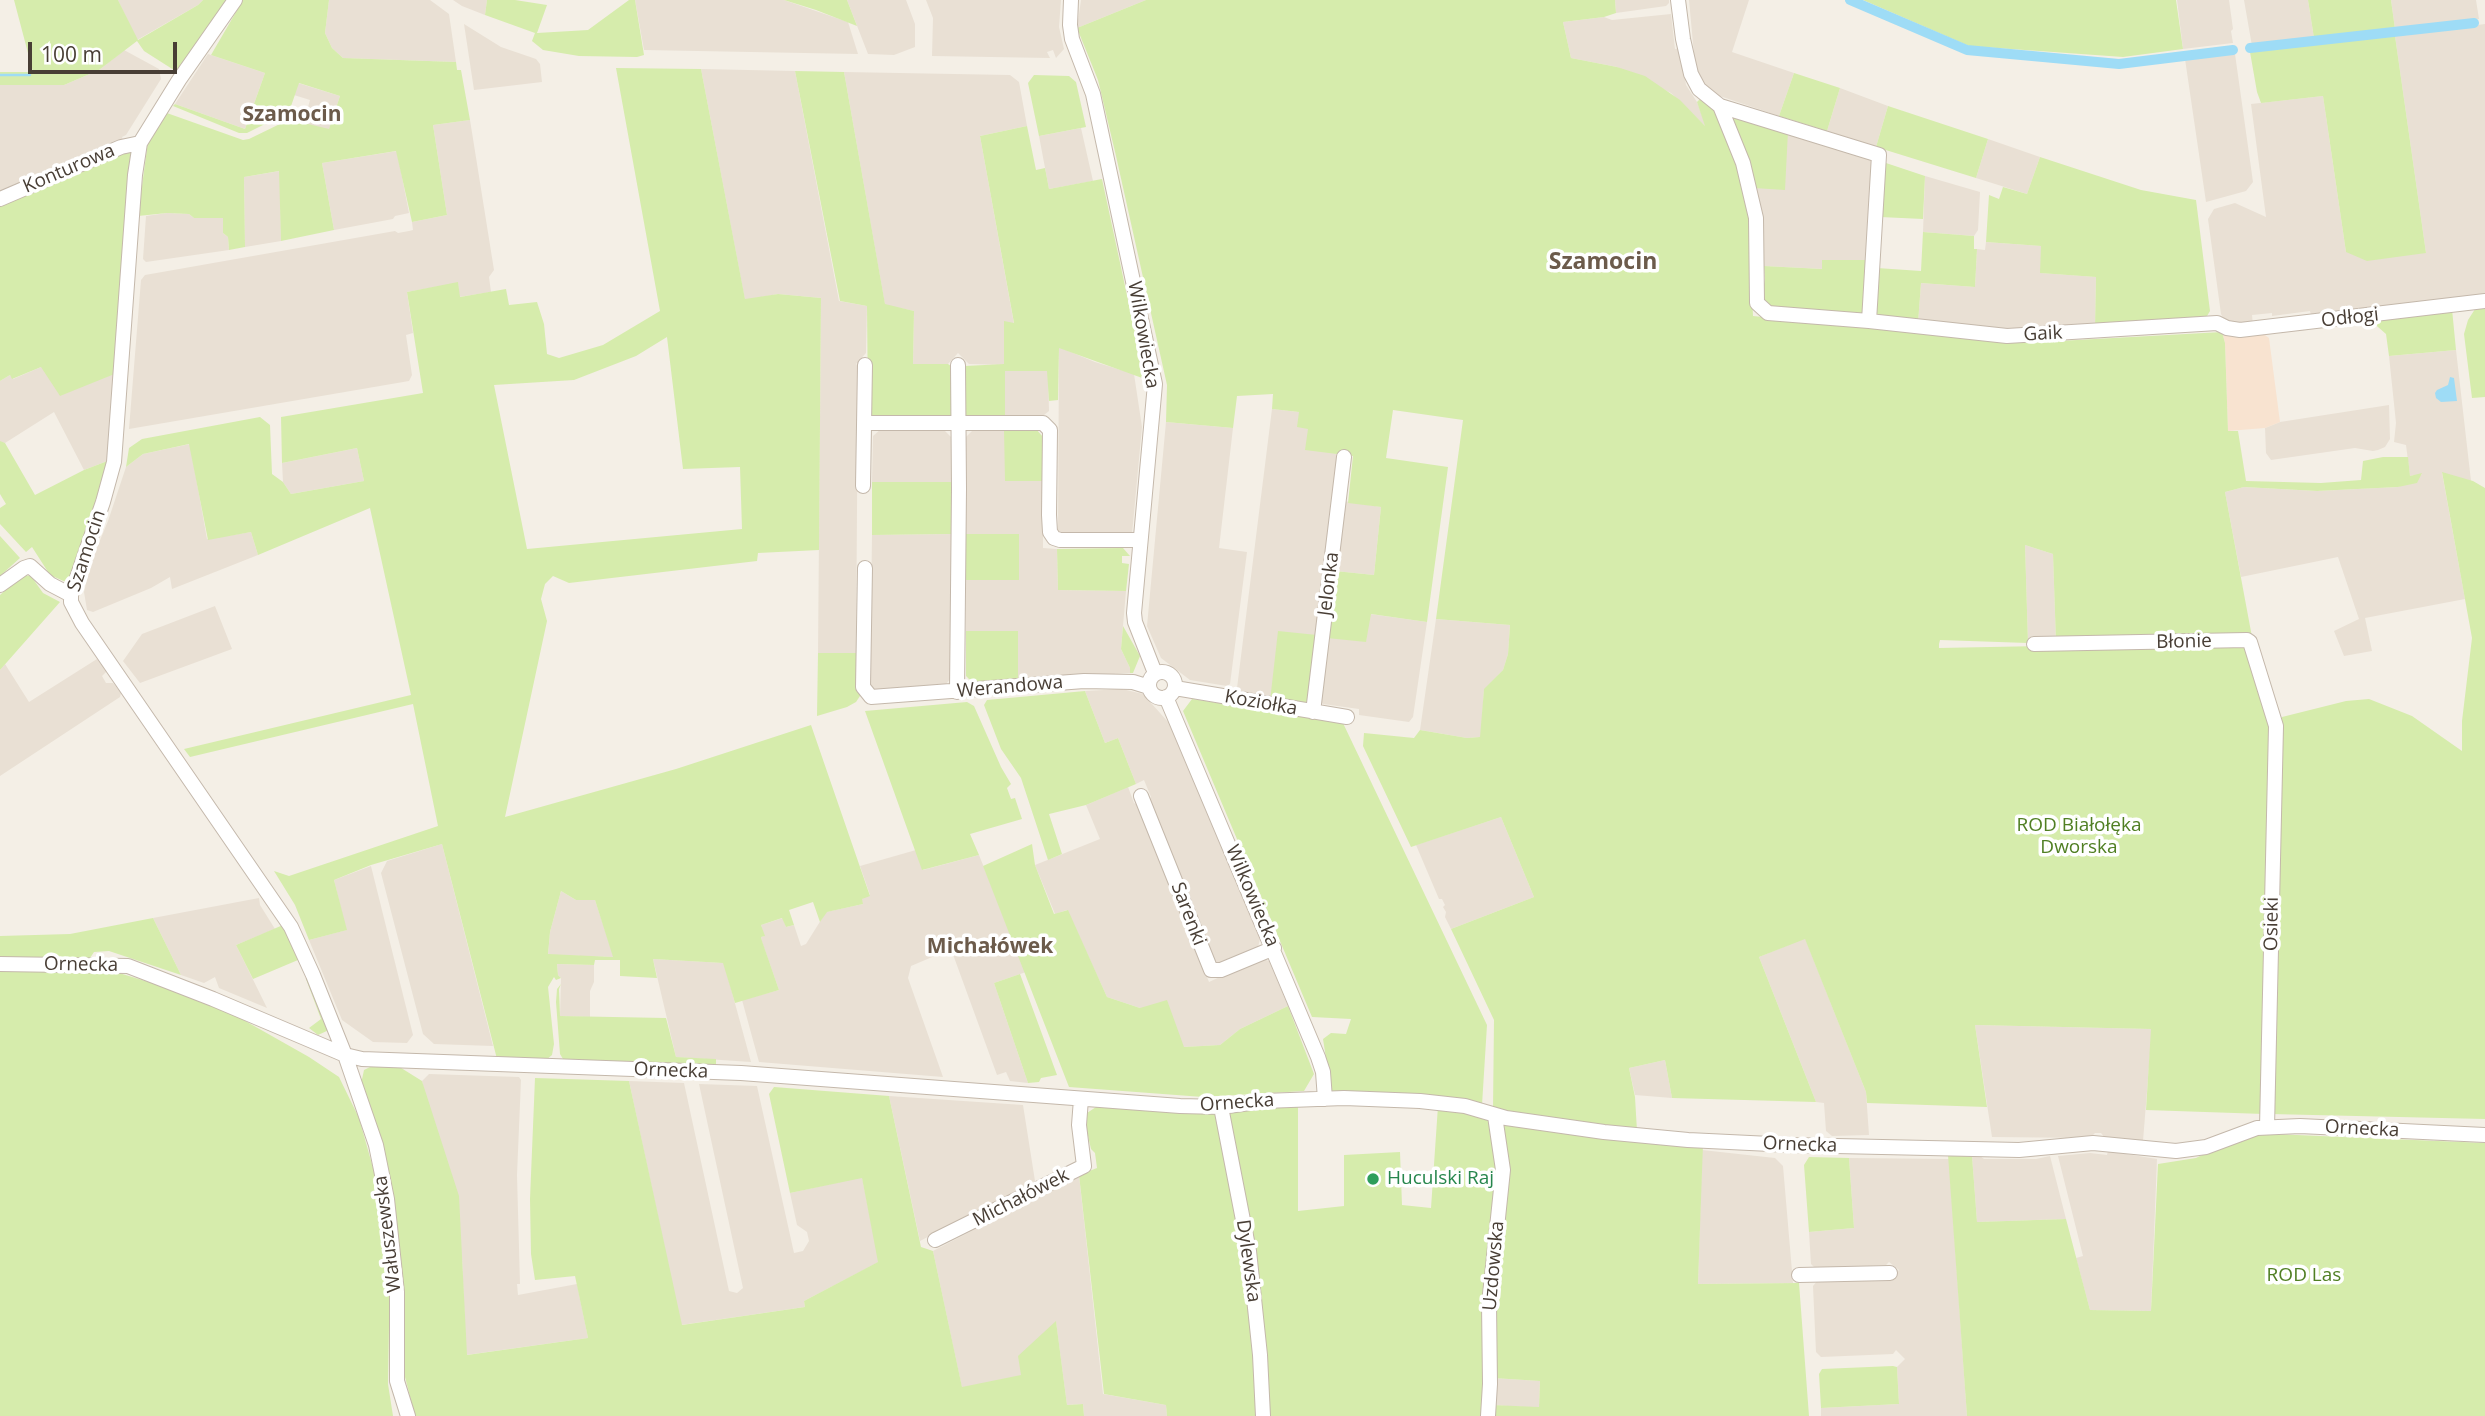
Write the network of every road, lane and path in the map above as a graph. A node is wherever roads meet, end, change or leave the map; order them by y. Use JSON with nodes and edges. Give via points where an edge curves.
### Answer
{"nodes":[{"id":1,"x":235,"y":0,"type":"edge"},
{"id":2,"x":1071,"y":0,"type":"edge"},
{"id":3,"x":1678,"y":0,"type":"edge"},
{"id":4,"x":1720,"y":106,"type":"junction"},
{"id":5,"x":140,"y":143,"type":"junction"},
{"id":6,"x":0,"y":199,"type":"edge"},
{"id":7,"x":2485,"y":301,"type":"edge"},
{"id":8,"x":1869,"y":321,"type":"junction"},
{"id":9,"x":2217,"y":323,"type":"joint"},
{"id":10,"x":865,"y":365,"type":"dead end"},
{"id":11,"x":958,"y":365,"type":"dead end"},
{"id":12,"x":865,"y":423,"type":"junction"},
{"id":13,"x":957,"y":423,"type":"junction"},
{"id":14,"x":1344,"y":457,"type":"dead end"},
{"id":15,"x":863,"y":486,"type":"dead end"},
{"id":16,"x":1140,"y":540,"type":"junction"},
{"id":17,"x":864,"y":568,"type":"dead end"},
{"id":18,"x":0,"y":585,"type":"edge"},
{"id":19,"x":71,"y":595,"type":"junction"},
{"id":20,"x":2034,"y":644,"type":"dead end"},
{"id":21,"x":1152,"y":680,"type":"junction"},
{"id":22,"x":957,"y":692,"type":"junction"},
{"id":23,"x":1171,"y":692,"type":"junction"},
{"id":24,"x":1313,"y":712,"type":"junction"},
{"id":25,"x":1347,"y":717,"type":"dead end"},
{"id":26,"x":2276,"y":721,"type":"joint"},
{"id":27,"x":1141,"y":796,"type":"dead end"},
{"id":28,"x":1274,"y":948,"type":"junction"},
{"id":29,"x":0,"y":964,"type":"edge"},
{"id":30,"x":345,"y":1055,"type":"junction"},
{"id":31,"x":1081,"y":1099,"type":"junction"},
{"id":32,"x":1325,"y":1099,"type":"junction"},
{"id":33,"x":1221,"y":1107,"type":"junction"},
{"id":34,"x":1495,"y":1116,"type":"junction"},
{"id":35,"x":2267,"y":1127,"type":"junction"},
{"id":36,"x":2485,"y":1135,"type":"edge"},
{"id":37,"x":935,"y":1240,"type":"dead end"},
{"id":38,"x":1890,"y":1273,"type":"dead end"},
{"id":39,"x":1799,"y":1275,"type":"dead end"},
{"id":40,"x":408,"y":1416,"type":"edge"},
{"id":41,"x":1263,"y":1416,"type":"edge"},
{"id":42,"x":1488,"y":1416,"type":"edge"}],
"edges":[{"from":1,"to":5,"type":"street","name":"Szamocin"},
{"from":2,"to":16,"type":"street","name":"Wilkowiecka","via":[[1072,39],[1093,93],[1155,384]]},
{"from":3,"to":4,"type":"street","via":[[1691,74],[1699,89]]},
{"from":4,"to":8,"type":"street","name":"Gaik","via":[[1743,163],[1756,218],[1757,303],[1768,313]]},
{"from":4,"to":8,"type":"street","via":[[1879,155]]},
{"from":5,"to":6,"type":"street","name":"Konturowa"},
{"from":5,"to":19,"type":"street","name":"Szamocin","via":[[114,462]]},
{"from":7,"to":9,"type":"street","name":"Odłogi","via":[[2240,330]]},
{"from":8,"to":9,"type":"street","name":"Gaik","via":[[2007,336]]},
{"from":10,"to":12,"type":"street"},
{"from":11,"to":13,"type":"street"},
{"from":12,"to":13,"type":"street"},
{"from":12,"to":15,"type":"street"},
{"from":13,"to":16,"type":"street","via":[[1043,423],[1050,430],[1049,515],[1054,538]]},
{"from":13,"to":22,"type":"street"},
{"from":14,"to":24,"type":"street","name":"Jelonka"},
{"from":16,"to":21,"type":"street","name":"Wilkowiecka","via":[[1135,622]]},
{"from":17,"to":22,"type":"street","name":"Werandowa","via":[[863,687],[870,697]]},
{"from":18,"to":19,"type":"street","via":[[30,566]]},
{"from":19,"to":30,"type":"street","name":"Szamocin","via":[[82,623],[291,927]]},
{"from":20,"to":26,"type":"street","name":"Błonie","via":[[2249,640]]},
{"from":21,"to":22,"type":"street","name":"Werandowa"},
{"from":21,"to":23,"type":"street","via":[[1157,697]]},
{"from":21,"to":23,"type":"street","via":[[1162,671],[1170,674],[1174,680]]},
{"from":23,"to":24,"type":"street","name":"Koziołka"},
{"from":23,"to":28,"type":"street","name":"Wilkowiecka"},
{"from":24,"to":25,"type":"street","name":"Koziołka"},
{"from":26,"to":35,"type":"street","name":"Osieki"},
{"from":27,"to":28,"type":"street","name":"Sarenki","via":[[1211,970],[1222,970]]},
{"from":28,"to":32,"type":"street","name":"Wilkowiecka","via":[[1318,1057]]},
{"from":29,"to":30,"type":"street","name":"Ornecka","via":[[128,966]]},
{"from":30,"to":31,"type":"street","name":"Ornecka","via":[[431,1063],[741,1073]]},
{"from":30,"to":40,"type":"street","name":"Wałuszewska","via":[[376,1145],[387,1199],[397,1292],[397,1381]]},
{"from":31,"to":33,"type":"street","name":"Ornecka"},
{"from":31,"to":37,"type":"street","name":"Michałówek","via":[[1084,1166]]},
{"from":32,"to":33,"type":"street","name":"Ornecka"},
{"from":32,"to":34,"type":"street","name":"Ornecka","via":[[1446,1103]]},
{"from":33,"to":41,"type":"street","name":"Dylewska","via":[[1249,1251]]},
{"from":34,"to":35,"type":"street","name":"Ornecka","via":[[1688,1140],[2019,1150],[2093,1143],[2192,1150]]},
{"from":34,"to":42,"type":"street","name":"Uzdowska","via":[[1503,1170],[1489,1304]]},
{"from":35,"to":36,"type":"street","name":"Ornecka"},
{"from":38,"to":39,"type":"street"}]}
